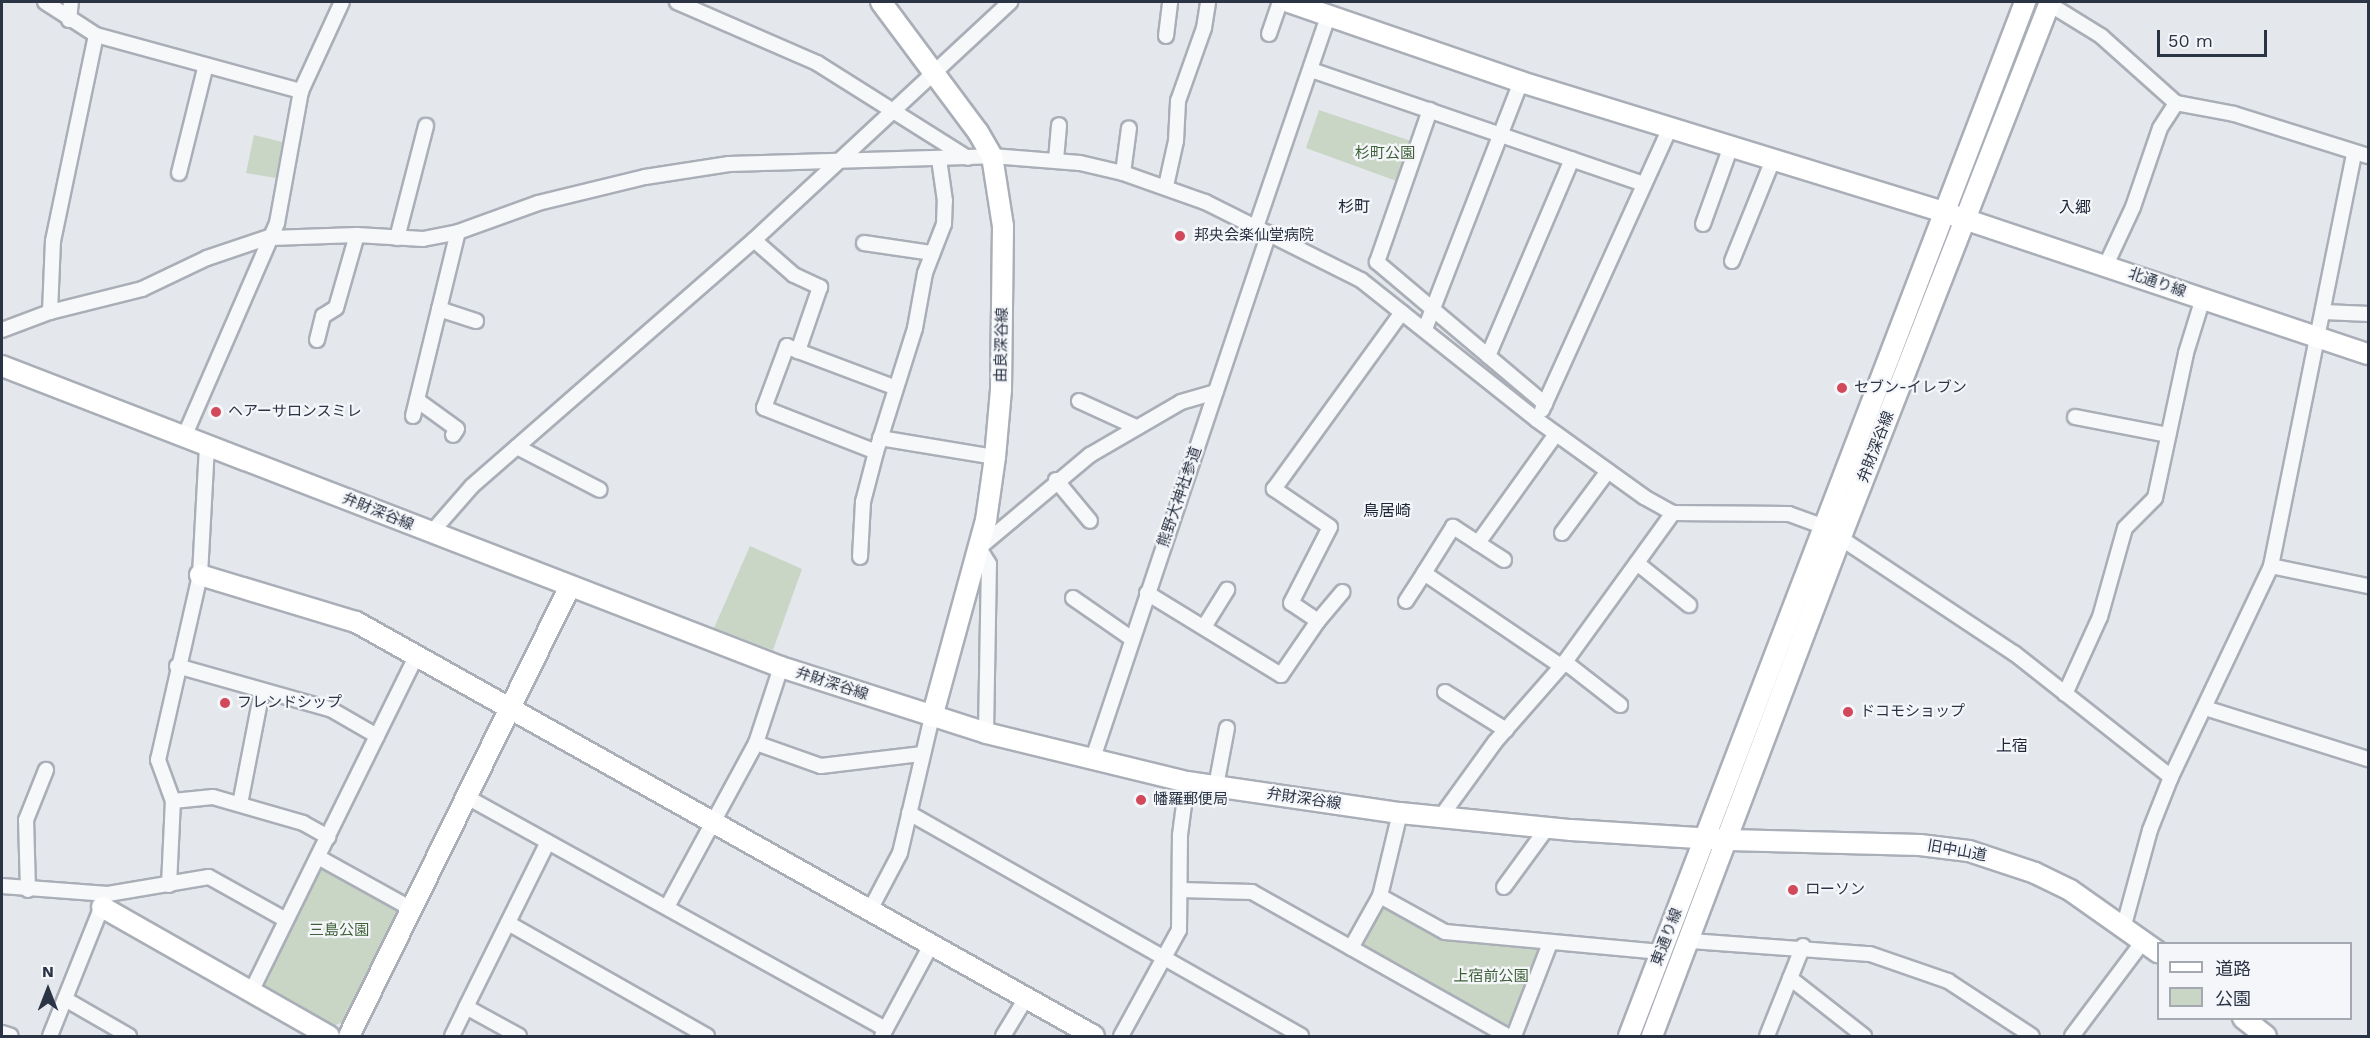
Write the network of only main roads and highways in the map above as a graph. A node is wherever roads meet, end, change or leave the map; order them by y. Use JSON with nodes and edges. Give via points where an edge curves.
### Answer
{"nodes":[{"id":1,"x":881,"y":2,"type":"edge"},
{"id":2,"x":1289,"y":2,"type":"edge"},
{"id":3,"x":2025,"y":2,"type":"edge"},
{"id":4,"x":2048,"y":3,"type":"edge"},
{"id":5,"x":1946,"y":213,"type":"junction"},
{"id":6,"x":1965,"y":220,"type":"junction"},
{"id":7,"x":2368,"y":354,"type":"edge"},
{"id":8,"x":2,"y":366,"type":"edge"},
{"id":9,"x":200,"y":575,"type":"road end"},
{"id":10,"x":570,"y":586,"type":"junction"},
{"id":11,"x":510,"y":706,"type":"junction"},
{"id":12,"x":932,"y":717,"type":"junction"},
{"id":13,"x":1705,"y":839,"type":"junction"},
{"id":14,"x":1729,"y":840,"type":"junction"},
{"id":15,"x":105,"y":900,"type":"road end"},
{"id":16,"x":2151,"y":946,"type":"edge"},
{"id":17,"x":2246,"y":1020,"type":"edge"},
{"id":18,"x":329,"y":1036,"type":"edge"},
{"id":19,"x":349,"y":1036,"type":"edge"},
{"id":20,"x":1094,"y":1036,"type":"edge"},
{"id":21,"x":1629,"y":1036,"type":"edge"},
{"id":22,"x":1652,"y":1036,"type":"edge"},
{"id":23,"x":2266,"y":1036,"type":"edge"}],
"edges":[{"from":1,"to":12,"type":"main road","name":"由良深谷線","via":[[992,156],[1003,226],[1001,390],[995,457],[979,548]]},
{"from":2,"to":5,"type":"main road","name":"北通り線","via":[[1669,130]]},
{"from":3,"to":5,"type":"main road","name":"弁財深谷線"},
{"from":4,"to":6,"type":"main road","name":"弁財深谷線"},
{"from":5,"to":6,"type":"main road","name":"北通り線"},
{"from":5,"to":13,"type":"main road","name":"弁財深谷線"},
{"from":6,"to":7,"type":"main road","name":"北通り線"},
{"from":6,"to":14,"type":"main road","name":"弁財深谷線","via":[[1840,539]]},
{"from":8,"to":10,"type":"main road","name":"弁財深谷線"},
{"from":9,"to":11,"type":"main road","via":[[356,622]]},
{"from":10,"to":11,"type":"main road"},
{"from":10,"to":12,"type":"main road","name":"弁財深谷線","via":[[781,668]]},
{"from":11,"to":19,"type":"main road"},
{"from":11,"to":20,"type":"main road"},
{"from":12,"to":13,"type":"main road","name":"弁財深谷線","via":[[986,734],[1187,782],[1440,818]]},
{"from":13,"to":14,"type":"main road","name":"弁財深谷線"},
{"from":13,"to":21,"type":"main road","name":"東通り線"},
{"from":14,"to":16,"type":"main road","name":"旧中山道","via":[[1920,845],[1969,851],[2035,873],[2124,925]]},
{"from":14,"to":22,"type":"main road","name":"東通り線"},
{"from":15,"to":18,"type":"main road"},
{"from":17,"to":23,"type":"main road"}]}
